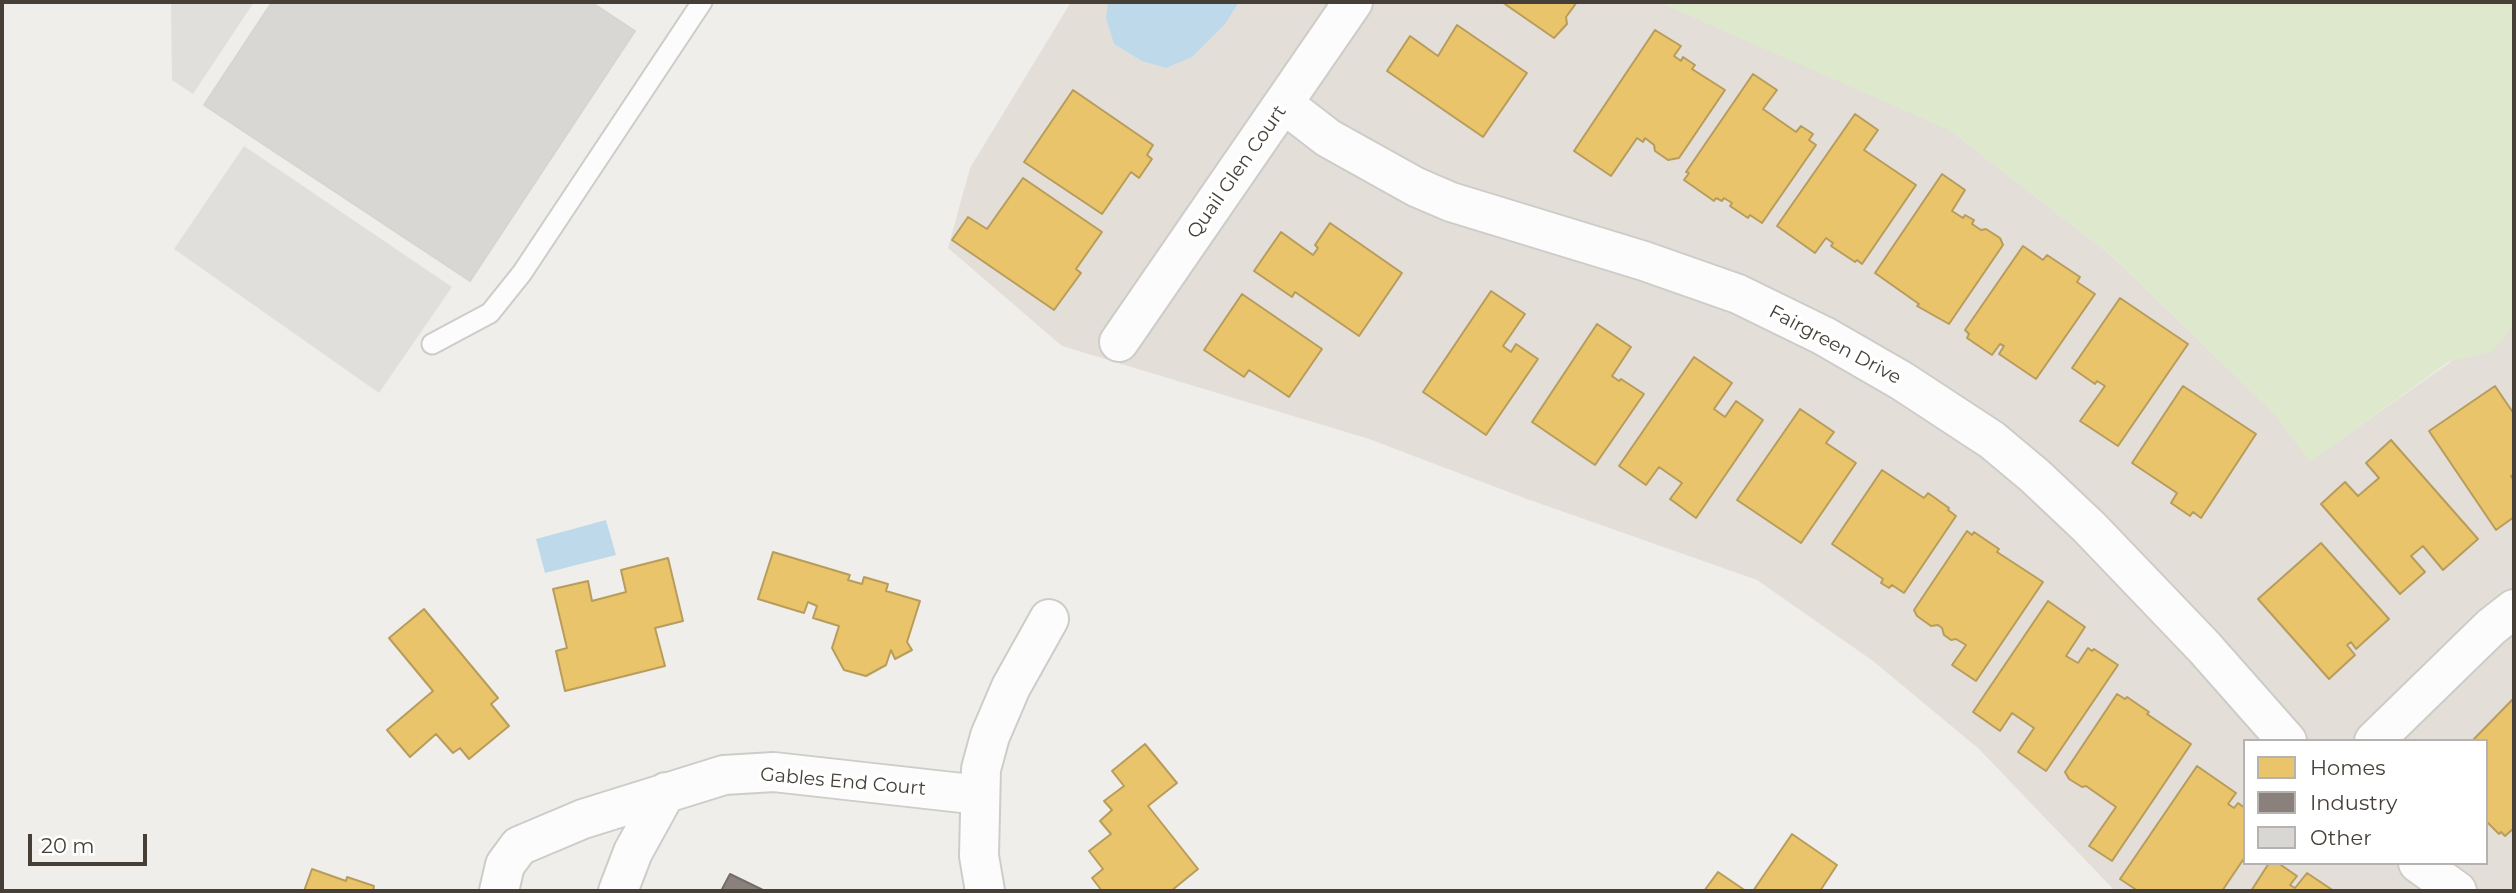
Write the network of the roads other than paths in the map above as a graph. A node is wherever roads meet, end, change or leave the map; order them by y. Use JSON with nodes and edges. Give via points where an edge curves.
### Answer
{"nodes":[{"id":1,"x":702,"y":2,"type":"edge"},
{"id":2,"x":1353,"y":2,"type":"edge"},
{"id":3,"x":1284,"y":104,"type":"junction"},
{"id":4,"x":1119,"y":342,"type":"dead end"},
{"id":5,"x":432,"y":344,"type":"dead end"},
{"id":6,"x":2514,"y":609,"type":"edge"},
{"id":7,"x":1049,"y":619,"type":"dead end"},
{"id":8,"x":2285,"y":739,"type":"edge"},
{"id":9,"x":2376,"y":739,"type":"edge"},
{"id":10,"x":666,"y":792,"type":"junction"},
{"id":11,"x":980,"y":795,"type":"junction"},
{"id":12,"x":2421,"y":865,"type":"edge"},
{"id":13,"x":499,"y":891,"type":"edge"},
{"id":14,"x":618,"y":891,"type":"edge"},
{"id":15,"x":985,"y":891,"type":"edge"},
{"id":16,"x":2457,"y":891,"type":"edge"}],
"edges":[{"from":1,"to":5,"type":"lane","via":[[490,313]]},
{"from":2,"to":3,"type":"street","name":"Quail Glen Court"},
{"from":3,"to":4,"type":"street","name":"Quail Glen Court"},
{"from":3,"to":8,"type":"street","name":"Fairgreen Drive","via":[[1328,138],[1416,187],[1738,294],[1902,381],[1992,440],[2035,476],[2204,647]]},
{"from":6,"to":9,"type":"street"},
{"from":7,"to":11,"type":"street","via":[[990,736]]},
{"from":10,"to":11,"type":"street","name":"Gables End Court","via":[[724,775],[774,772]]},
{"from":10,"to":13,"type":"street","name":"Gables End Court","via":[[519,846],[505,865]]},
{"from":10,"to":14,"type":"street","via":[[633,852]]},
{"from":11,"to":15,"type":"street","via":[[979,856]]},
{"from":12,"to":16,"type":"street"}]}
